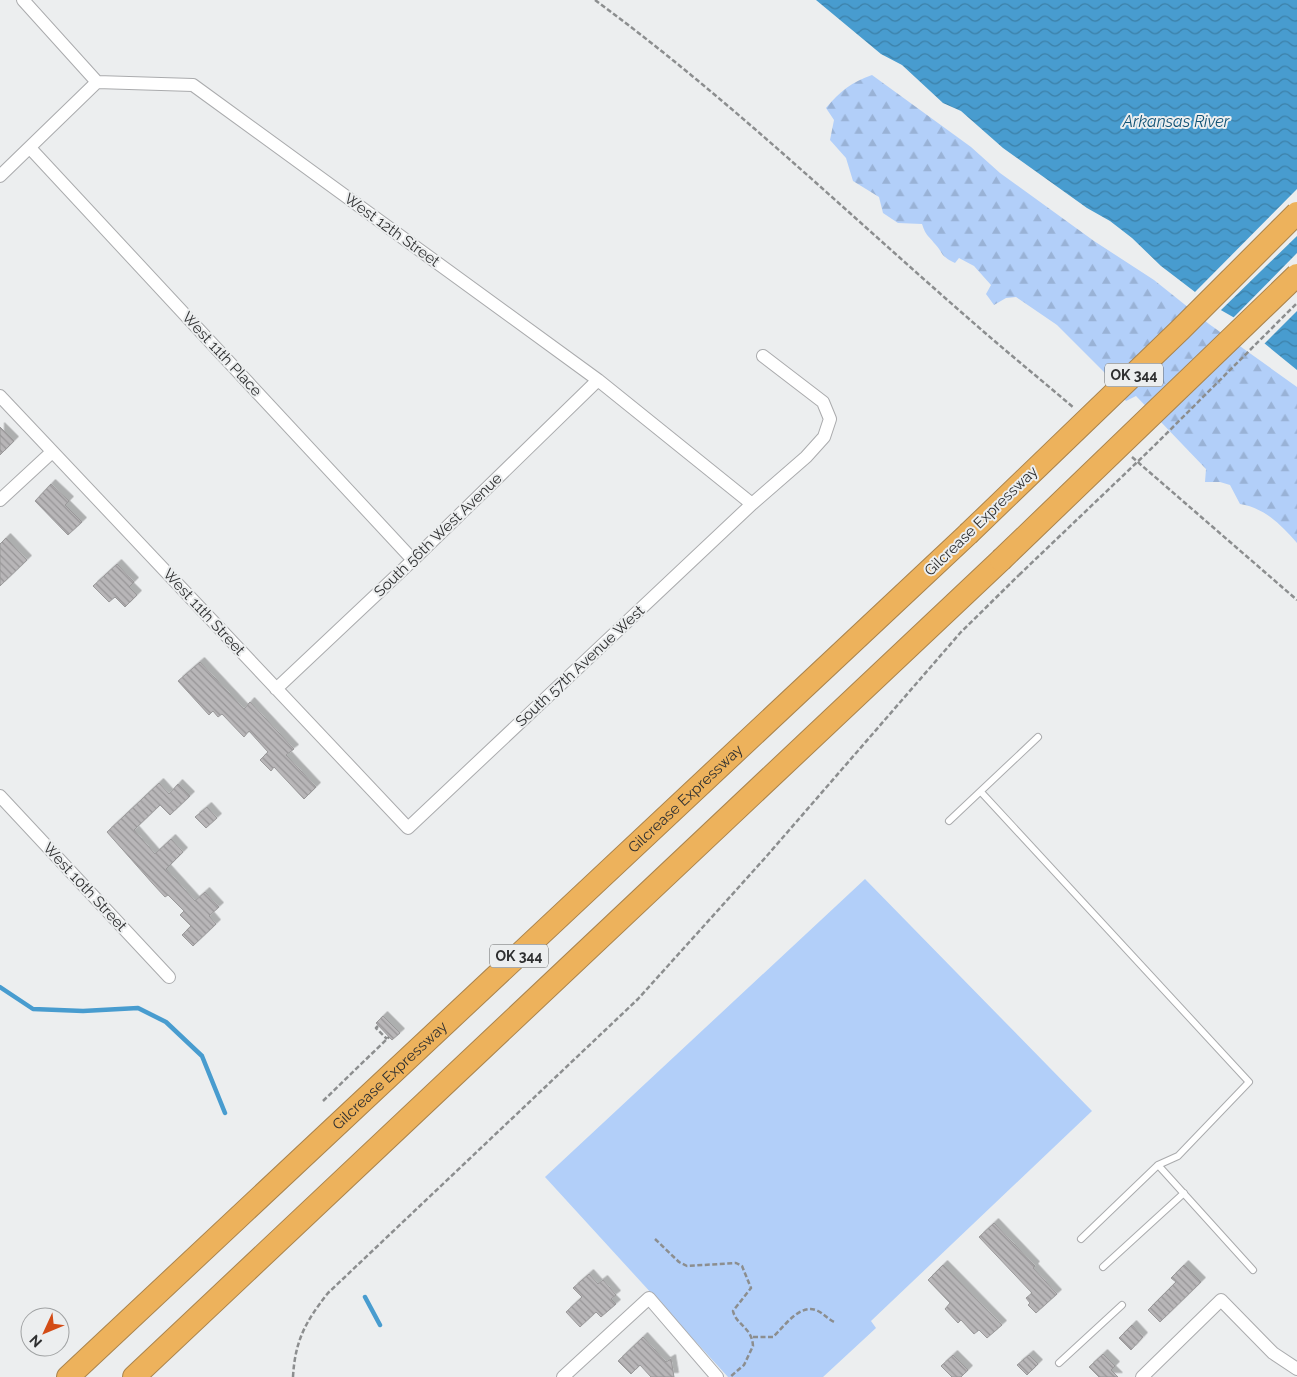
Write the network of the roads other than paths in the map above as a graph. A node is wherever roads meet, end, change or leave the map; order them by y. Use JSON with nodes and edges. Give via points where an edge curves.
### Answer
{"nodes":[{"id":1,"x":23,"y":0,"type":"edge"},
{"id":2,"x":98,"y":82,"type":"junction"},
{"id":3,"x":30,"y":148,"type":"junction"},
{"id":4,"x":0,"y":176,"type":"edge"},
{"id":5,"x":1297,"y":213,"type":"edge"},
{"id":6,"x":1297,"y":275,"type":"edge"},
{"id":7,"x":763,"y":356,"type":"dead end"},
{"id":8,"x":598,"y":380,"type":"junction"},
{"id":9,"x":0,"y":396,"type":"edge"},
{"id":10,"x":52,"y":452,"type":"junction"},
{"id":11,"x":0,"y":500,"type":"edge"},
{"id":12,"x":752,"y":504,"type":"junction"},
{"id":13,"x":413,"y":560,"type":"junction"},
{"id":14,"x":276,"y":689,"type":"junction"},
{"id":15,"x":1038,"y":737,"type":"dead end"},
{"id":16,"x":981,"y":792,"type":"junction"},
{"id":17,"x":0,"y":796,"type":"edge"},
{"id":18,"x":949,"y":821,"type":"dead end"},
{"id":19,"x":408,"y":828,"type":"joint"},
{"id":20,"x":169,"y":977,"type":"dead end"},
{"id":21,"x":1158,"y":1165,"type":"junction"},
{"id":22,"x":1184,"y":1193,"type":"junction"},
{"id":23,"x":1081,"y":1239,"type":"dead end"},
{"id":24,"x":1103,"y":1266,"type":"dead end"},
{"id":25,"x":1253,"y":1270,"type":"dead end"},
{"id":26,"x":1122,"y":1305,"type":"dead end"},
{"id":27,"x":1059,"y":1363,"type":"dead end"},
{"id":28,"x":1296,"y":1372,"type":"edge"},
{"id":29,"x":68,"y":1377,"type":"edge"},
{"id":30,"x":134,"y":1377,"type":"edge"},
{"id":31,"x":563,"y":1377,"type":"edge"},
{"id":32,"x":718,"y":1377,"type":"edge"},
{"id":33,"x":1142,"y":1377,"type":"edge"}],
"edges":[{"from":1,"to":2,"type":"street"},
{"from":2,"to":3,"type":"street"},
{"from":2,"to":8,"type":"street","name":"West 12th Street","via":[[193,85]]},
{"from":3,"to":4,"type":"street"},
{"from":3,"to":13,"type":"street","name":"West 11th Place"},
{"from":5,"to":29,"type":"highway","name":"Gilcrease Expressway","number":"OK 344","bridge":true,"via":[[968,534]]},
{"from":6,"to":30,"type":"highway","number":"OK 344","bridge":true,"via":[[1002,560]]},
{"from":7,"to":12,"type":"street","name":"South 57th Avenue West","via":[[823,402],[830,419],[824,437],[806,457]]},
{"from":8,"to":12,"type":"street","name":"West 12th Street"},
{"from":8,"to":13,"type":"street","name":"South 56th West Avenue"},
{"from":9,"to":10,"type":"street","name":"West 11th Street"},
{"from":10,"to":11,"type":"street"},
{"from":10,"to":14,"type":"street","name":"West 11th Street"},
{"from":12,"to":19,"type":"street","name":"South 57th Avenue West"},
{"from":13,"to":14,"type":"street","name":"South 56th West Avenue"},
{"from":14,"to":19,"type":"street","name":"West 11th Street"},
{"from":15,"to":16,"type":"lane"},
{"from":16,"to":18,"type":"lane"},
{"from":16,"to":21,"type":"lane","via":[[1249,1082],[1178,1156]]},
{"from":17,"to":20,"type":"street","name":"West 10th Street"},
{"from":21,"to":22,"type":"lane"},
{"from":21,"to":23,"type":"lane"},
{"from":22,"to":24,"type":"lane"},
{"from":22,"to":25,"type":"lane"},
{"from":26,"to":27,"type":"lane"},
{"from":28,"to":33,"type":"street","via":[[1221,1300]]},
{"from":31,"to":32,"type":"street","via":[[649,1298]]}]}
